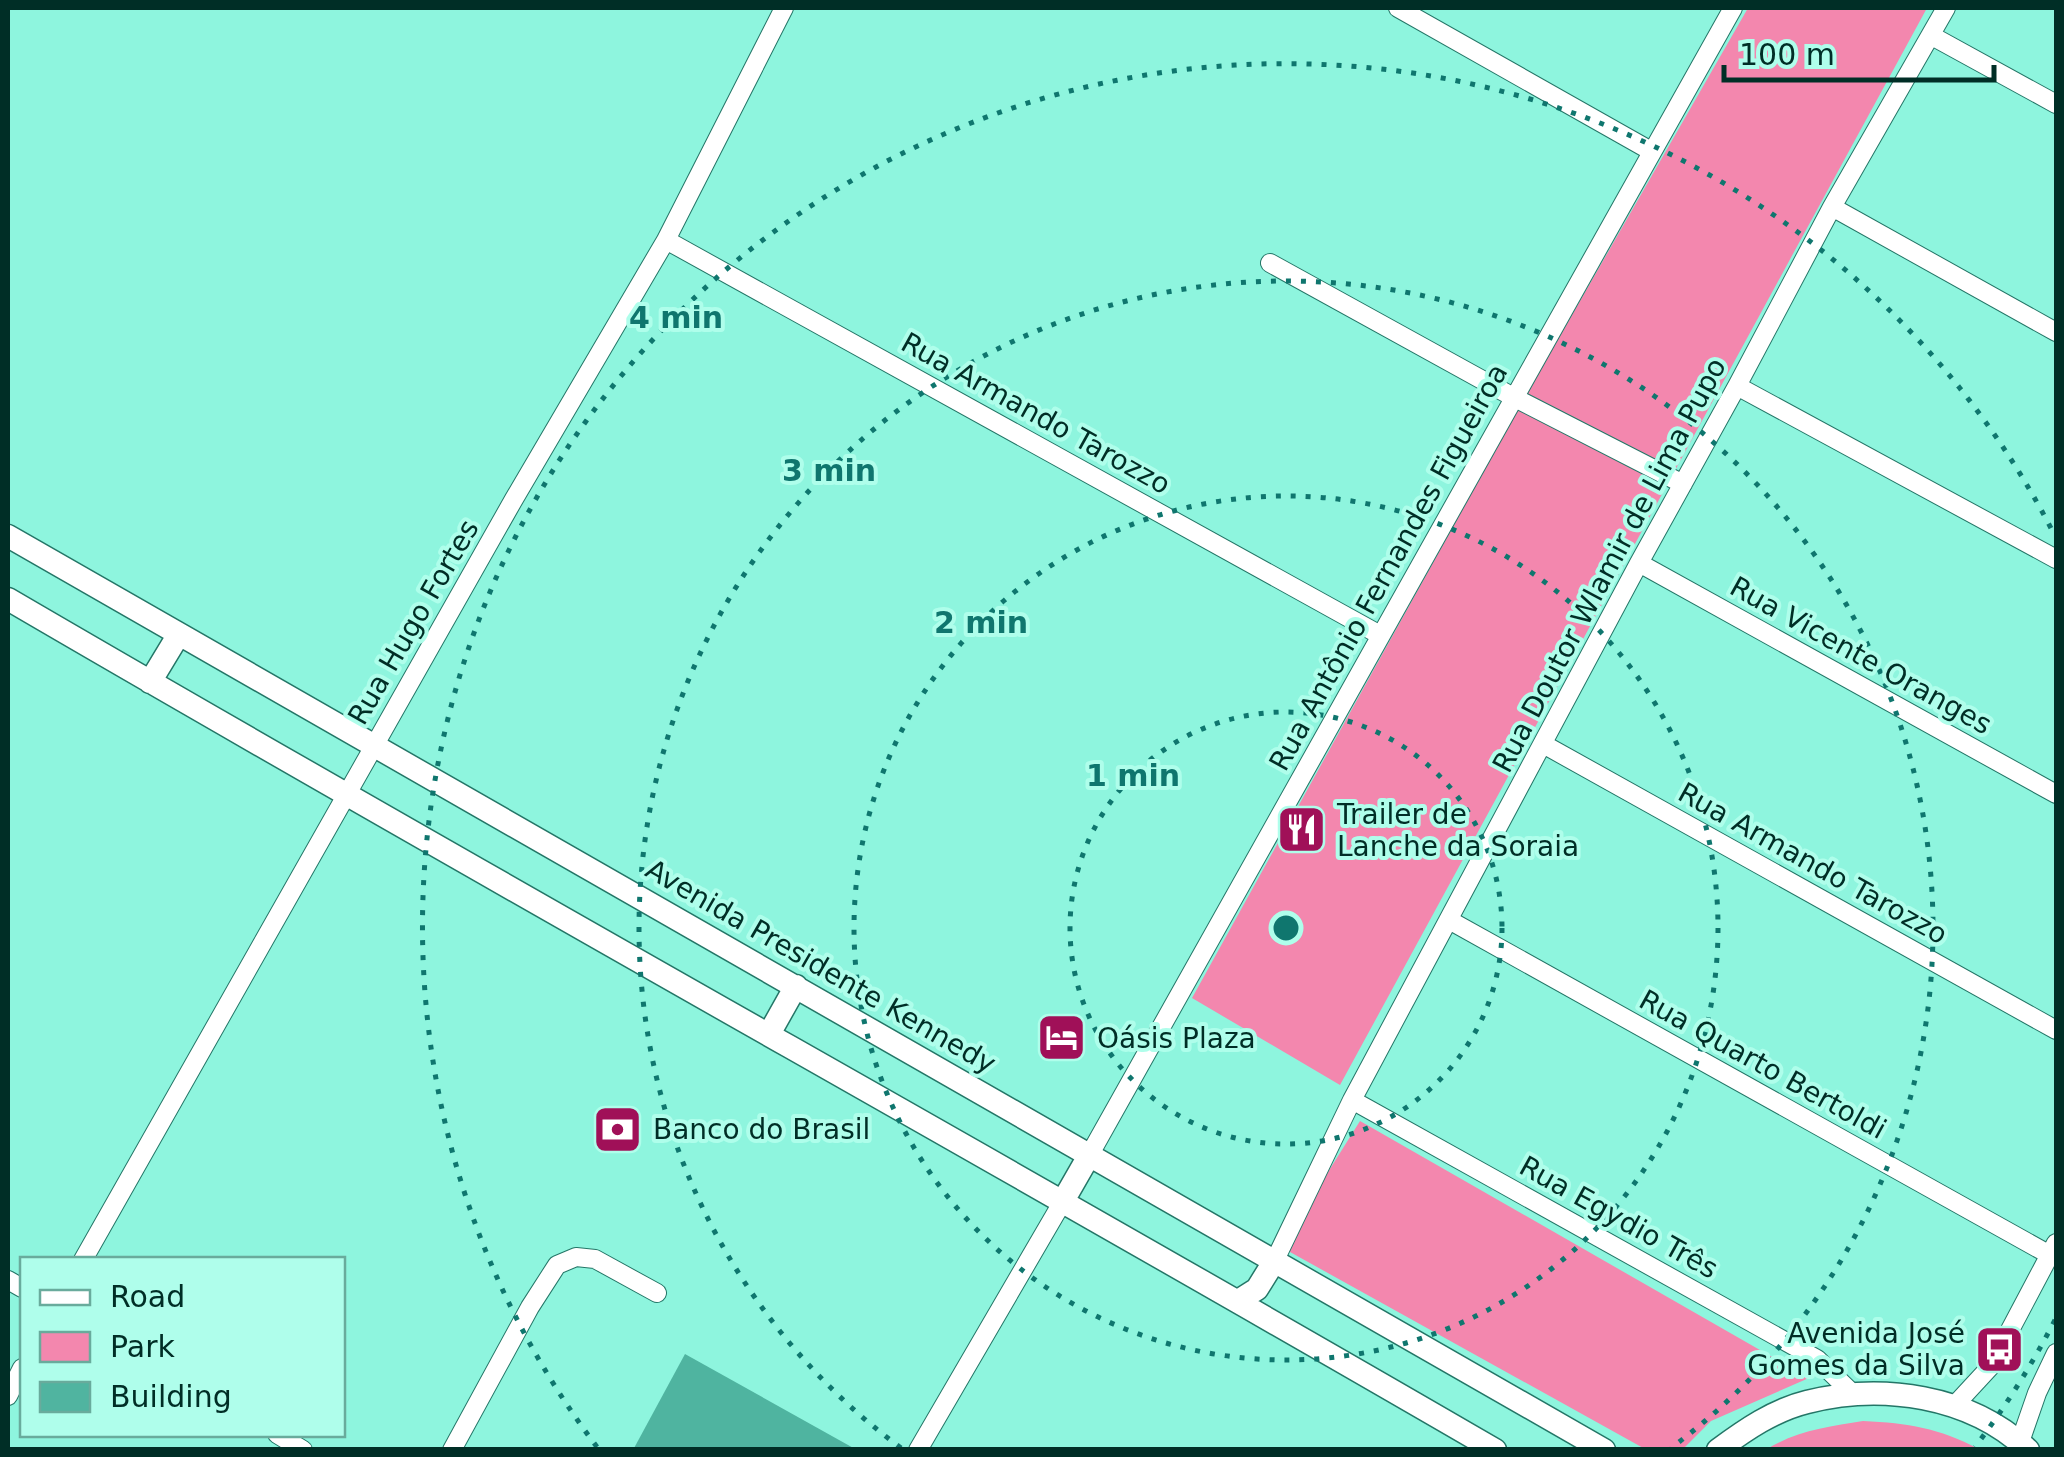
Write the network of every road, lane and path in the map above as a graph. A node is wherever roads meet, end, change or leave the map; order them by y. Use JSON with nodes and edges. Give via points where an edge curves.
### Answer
{"nodes":[{"id":1,"x":1398,"y":8,"type":"edge"},
{"id":2,"x":1733,"y":8,"type":"edge"},
{"id":3,"x":1946,"y":8,"type":"edge"},
{"id":4,"x":777,"y":10,"type":"edge"},
{"id":5,"x":1932,"y":36,"type":"junction"},
{"id":6,"x":2056,"y":104,"type":"edge"},
{"id":7,"x":1651,"y":151,"type":"junction"},
{"id":8,"x":1832,"y":207,"type":"junction"},
{"id":9,"x":666,"y":240,"type":"junction"},
{"id":10,"x":1270,"y":262,"type":"dead end"},
{"id":11,"x":2056,"y":332,"type":"edge"},
{"id":12,"x":1737,"y":386,"type":"junction"},
{"id":13,"x":1516,"y":398,"type":"junction"},
{"id":14,"x":1682,"y":484,"type":"junction"},
{"id":15,"x":8,"y":536,"type":"edge"},
{"id":16,"x":2056,"y":559,"type":"edge"},
{"id":17,"x":1639,"y":564,"type":"junction"},
{"id":18,"x":8,"y":599,"type":"edge"},
{"id":19,"x":180,"y":634,"type":"junction"},
{"id":20,"x":1380,"y":635,"type":"junction"},
{"id":21,"x":150,"y":682,"type":"junction"},
{"id":22,"x":1543,"y":744,"type":"junction"},
{"id":23,"x":374,"y":746,"type":"junction"},
{"id":24,"x":347,"y":793,"type":"junction"},
{"id":25,"x":2056,"y":794,"type":"edge"},
{"id":26,"x":1449,"y":920,"type":"junction"},
{"id":27,"x":796,"y":986,"type":"junction"},
{"id":28,"x":2056,"y":1030,"type":"edge"},
{"id":29,"x":769,"y":1034,"type":"junction"},
{"id":30,"x":1352,"y":1100,"type":"junction"},
{"id":31,"x":1090,"y":1154,"type":"junction"},
{"id":32,"x":1063,"y":1201,"type":"junction"},
{"id":33,"x":2053,"y":1249,"type":"edge"},
{"id":34,"x":84,"y":1257,"type":"edge"},
{"id":35,"x":1274,"y":1260,"type":"junction"},
{"id":36,"x":657,"y":1293,"type":"dead end"},
{"id":37,"x":1238,"y":1300,"type":"junction"},
{"id":38,"x":2056,"y":1353,"type":"edge"},
{"id":39,"x":20,"y":1372,"type":"edge"},
{"id":40,"x":1852,"y":1393,"type":"junction"},
{"id":41,"x":8,"y":1396,"type":"edge"},
{"id":42,"x":1954,"y":1406,"type":"junction"},
{"id":43,"x":2024,"y":1446,"type":"edge"},
{"id":44,"x":452,"y":1450,"type":"edge"},
{"id":45,"x":918,"y":1450,"type":"edge"},
{"id":46,"x":1495,"y":1450,"type":"edge"},
{"id":47,"x":1604,"y":1450,"type":"edge"},
{"id":48,"x":1718,"y":1450,"type":"edge"}],
"edges":[{"from":1,"to":7,"type":"street"},
{"from":2,"to":7,"type":"street","name":"Rua Antônio Fernandes Figueiroa"},
{"from":3,"to":5,"type":"street","name":"Rua Doutor Wlamir de Lima Pupo"},
{"from":4,"to":9,"type":"street","name":"Rua Hugo Fortes"},
{"from":5,"to":6,"type":"street"},
{"from":5,"to":8,"type":"street","name":"Rua Doutor Wlamir de Lima Pupo"},
{"from":7,"to":13,"type":"street","name":"Rua Antônio Fernandes Figueiroa"},
{"from":8,"to":11,"type":"street"},
{"from":8,"to":12,"type":"street","name":"Rua Doutor Wlamir de Lima Pupo"},
{"from":9,"to":20,"type":"street","name":"Rua Armando Tarozzo"},
{"from":9,"to":23,"type":"street","name":"Rua Hugo Fortes"},
{"from":10,"to":13,"type":"street"},
{"from":12,"to":14,"type":"street","name":"Rua Doutor Wlamir de Lima Pupo"},
{"from":12,"to":16,"type":"street"},
{"from":13,"to":14,"type":"street"},
{"from":13,"to":20,"type":"street","name":"Rua Antônio Fernandes Figueiroa"},
{"from":14,"to":17,"type":"street","name":"Rua Doutor Wlamir de Lima Pupo"},
{"from":15,"to":19,"type":"main road","name":"Avenida Presidente Kennedy"},
{"from":17,"to":22,"type":"street","name":"Rua Doutor Wlamir de Lima Pupo"},
{"from":17,"to":25,"type":"street","name":"Rua Vicente Oranges"},
{"from":18,"to":21,"type":"main road"},
{"from":19,"to":21,"type":"main road"},
{"from":19,"to":23,"type":"main road","name":"Avenida Presidente Kennedy"},
{"from":20,"to":31,"type":"street","name":"Rua Antônio Fernandes Figueiroa"},
{"from":21,"to":24,"type":"main road"},
{"from":22,"to":26,"type":"street","name":"Rua Doutor Wlamir de Lima Pupo"},
{"from":22,"to":28,"type":"street","name":"Rua Armando Tarozzo"},
{"from":23,"to":24,"type":"street","name":"Rua Hugo Fortes"},
{"from":23,"to":27,"type":"main road","name":"Avenida Presidente Kennedy"},
{"from":24,"to":29,"type":"main road"},
{"from":24,"to":34,"type":"street","name":"Rua Hugo Fortes"},
{"from":26,"to":30,"type":"street","name":"Rua Doutor Wlamir de Lima Pupo"},
{"from":26,"to":33,"type":"street","name":"Rua Quarto Bertoldi"},
{"from":27,"to":29,"type":"main road"},
{"from":27,"to":31,"type":"main road","name":"Avenida Presidente Kennedy"},
{"from":29,"to":32,"type":"main road"},
{"from":30,"to":35,"type":"street","name":"Rua Doutor Wlamir de Lima Pupo"},
{"from":30,"to":40,"type":"street","name":"Rua Egydio Três","via":[[1817,1359]]},
{"from":31,"to":32,"type":"main road"},
{"from":31,"to":35,"type":"main road","name":"Avenida Presidente Kennedy"},
{"from":32,"to":37,"type":"main road"},
{"from":32,"to":45,"type":"street"},
{"from":33,"to":42,"type":"street","via":[[1991,1366]]},
{"from":35,"to":37,"type":"main road","via":[[1257,1289]]},
{"from":35,"to":47,"type":"main road","name":"Avenida Presidente Kennedy"},
{"from":36,"to":44,"type":"street","via":[[595,1258],[557,1265]]},
{"from":37,"to":46,"type":"main road"},
{"from":38,"to":43,"type":"street"},
{"from":39,"to":41,"type":"street"},
{"from":40,"to":42,"type":"main road"},
{"from":40,"to":48,"type":"main road","via":[[1804,1402],[1759,1421]]},
{"from":42,"to":43,"type":"main road"}]}
